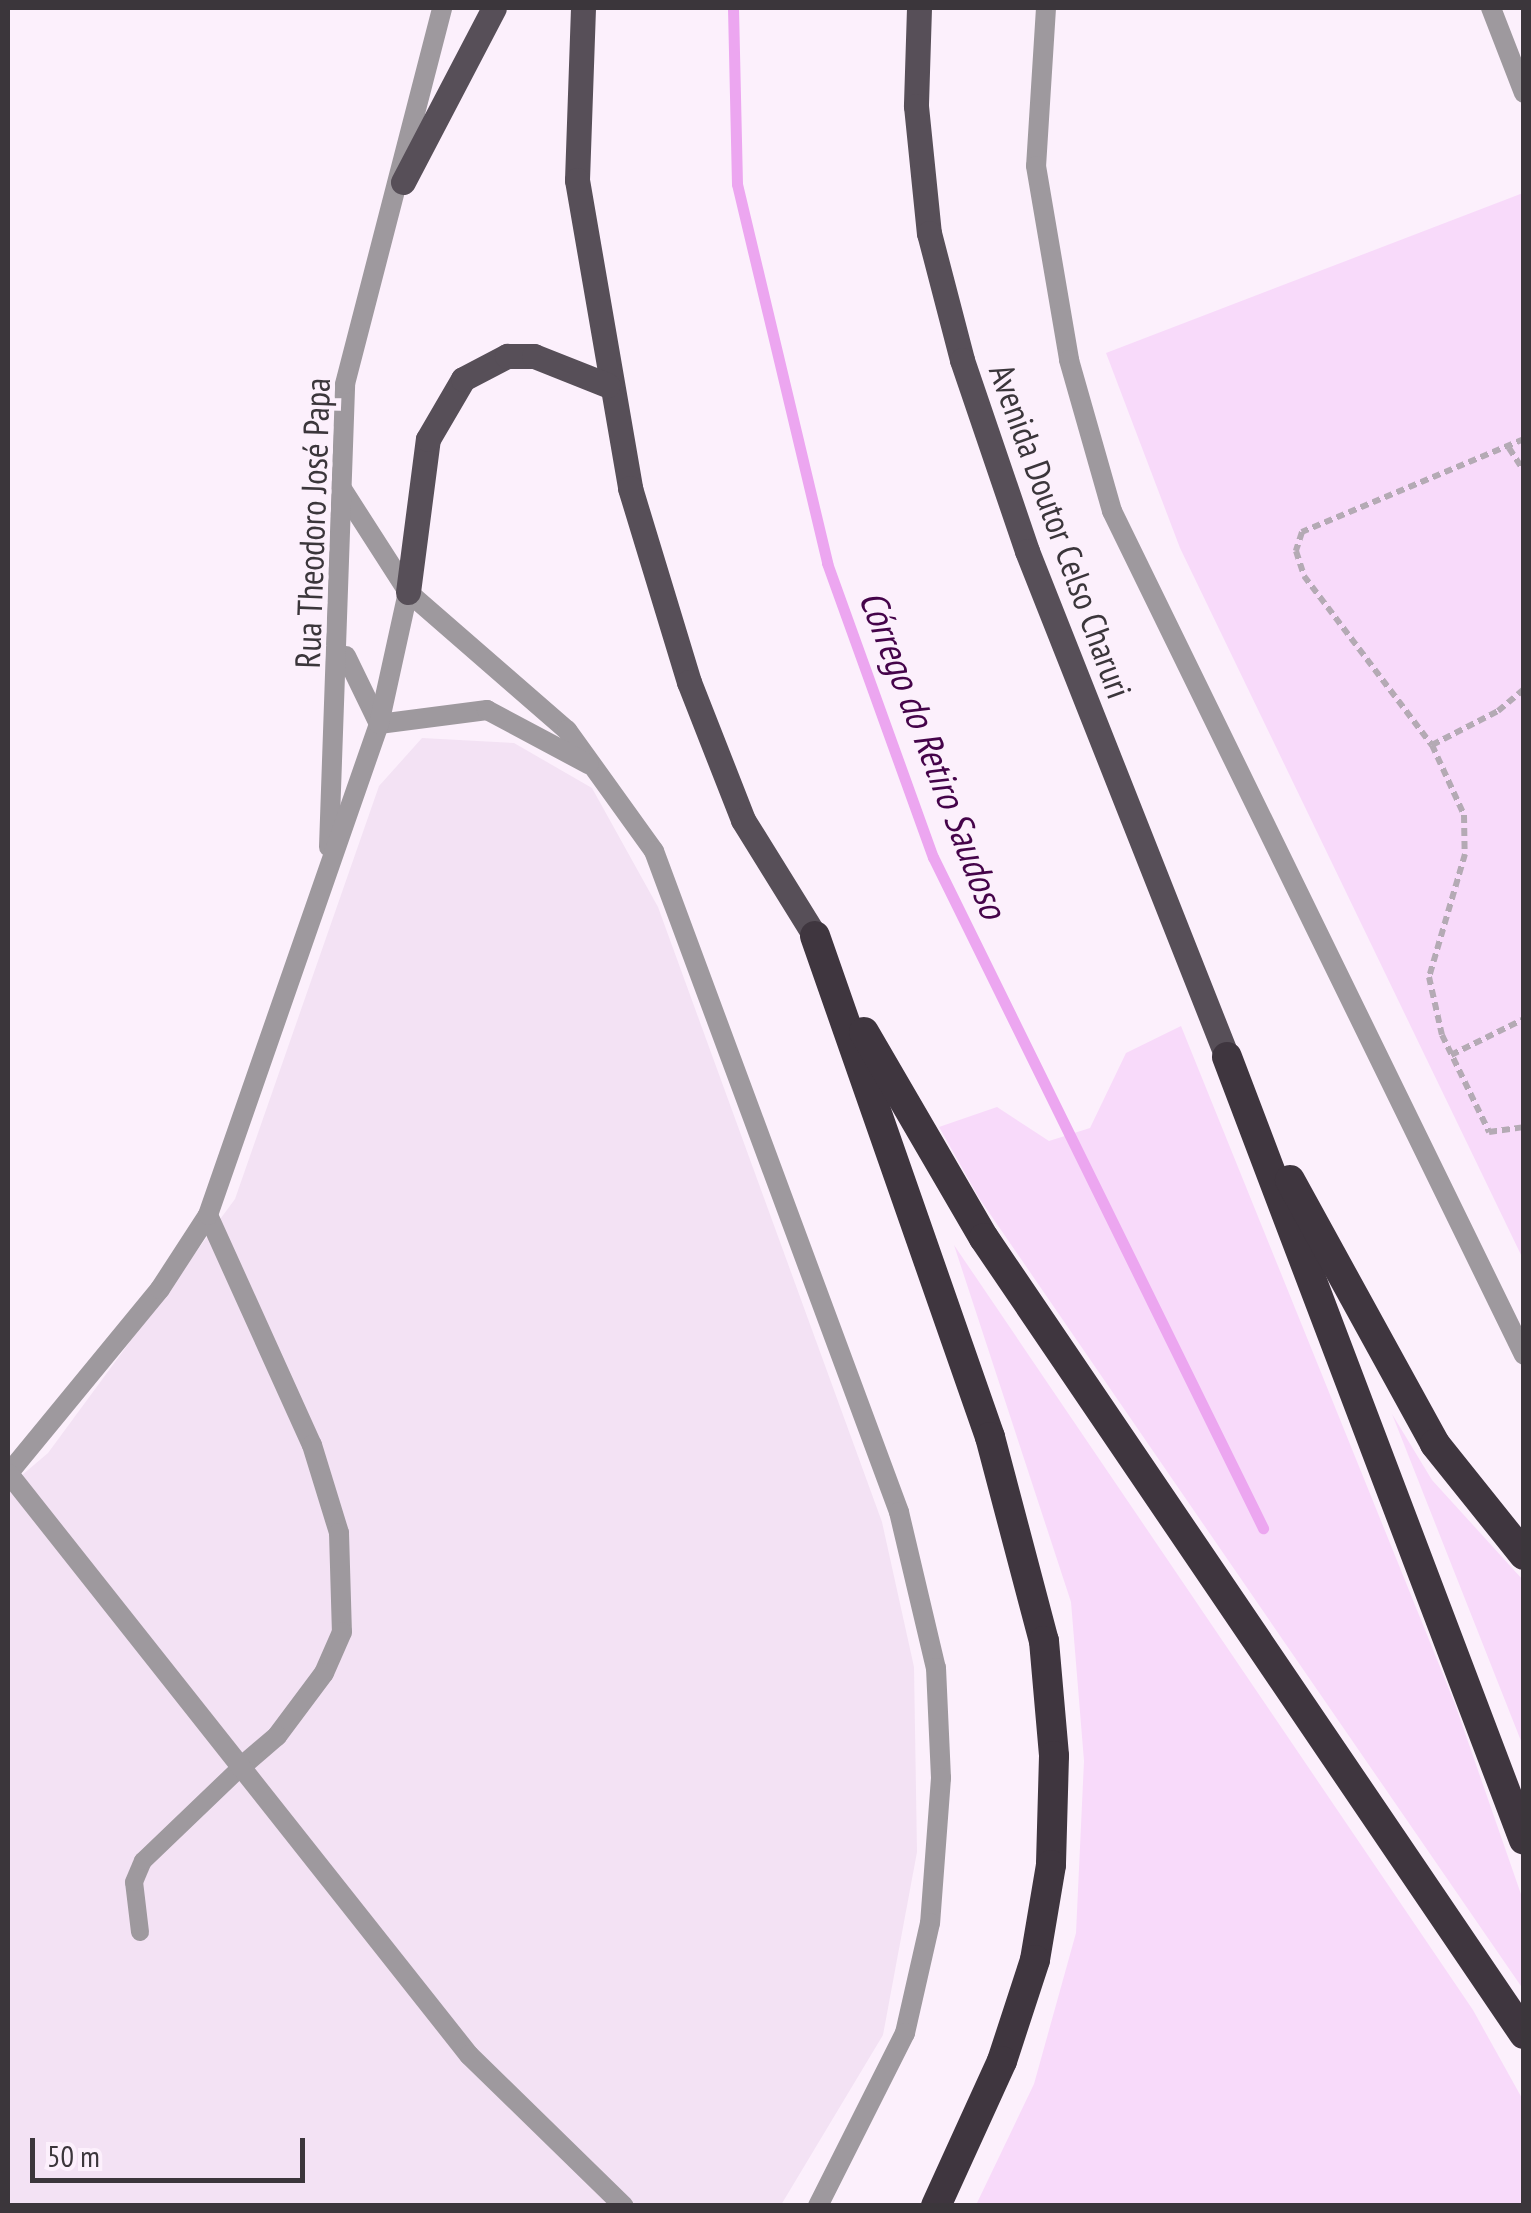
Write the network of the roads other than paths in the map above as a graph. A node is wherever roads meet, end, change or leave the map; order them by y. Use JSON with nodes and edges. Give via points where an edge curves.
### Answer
{"nodes":[{"id":1,"x":442,"y":8,"type":"edge"},
{"id":2,"x":494,"y":8,"type":"edge"},
{"id":3,"x":583,"y":8,"type":"edge"},
{"id":4,"x":920,"y":8,"type":"edge"},
{"id":5,"x":1046,"y":8,"type":"edge"},
{"id":6,"x":1491,"y":8,"type":"edge"},
{"id":7,"x":1524,"y":94,"type":"edge"},
{"id":8,"x":403,"y":182,"type":"junction"},
{"id":9,"x":607,"y":384,"type":"junction"},
{"id":10,"x":342,"y":489,"type":"junction"},
{"id":11,"x":408,"y":592,"type":"junction"},
{"id":12,"x":342,"y":623,"type":"junction"},
{"id":13,"x":380,"y":724,"type":"junction"},
{"id":14,"x":603,"y":773,"type":"junction"},
{"id":15,"x":327,"y":873,"type":"junction"},
{"id":16,"x":814,"y":936,"type":"junction"},
{"id":17,"x":1227,"y":1057,"type":"junction"},
{"id":18,"x":208,"y":1215,"type":"junction"},
{"id":19,"x":1524,"y":1355,"type":"edge"},
{"id":20,"x":8,"y":1474,"type":"edge"},
{"id":21,"x":1524,"y":1555,"type":"edge"},
{"id":22,"x":242,"y":1766,"type":"junction"},
{"id":23,"x":1524,"y":1840,"type":"edge"},
{"id":24,"x":140,"y":1932,"type":"dead end"},
{"id":25,"x":1524,"y":2034,"type":"edge"},
{"id":26,"x":624,"y":2206,"type":"edge"},
{"id":27,"x":818,"y":2206,"type":"edge"},
{"id":28,"x":936,"y":2206,"type":"edge"}],
"edges":[{"from":1,"to":8,"type":"street","name":"Rua Theodoro José Papa"},
{"from":2,"to":8,"type":"main road"},
{"from":3,"to":9,"type":"main road","via":[[577,180]]},
{"from":4,"to":17,"type":"main road","name":"Avenida Doutor Celso Charuri","via":[[916,106],[930,234],[962,360],[1027,551]]},
{"from":5,"to":19,"type":"street","via":[[1036,166],[1069,360],[1112,511]]},
{"from":6,"to":7,"type":"street"},
{"from":8,"to":10,"type":"street","name":"Rua Theodoro José Papa","via":[[345,384]]},
{"from":9,"to":11,"type":"main road","via":[[534,356],[507,356],[463,379],[428,439]]},
{"from":9,"to":16,"type":"main road","via":[[690,682],[743,820]]},
{"from":10,"to":11,"type":"street"},
{"from":10,"to":12,"type":"street","name":"Rua Theodoro José Papa"},
{"from":11,"to":13,"type":"street","name":"Rua Theodoro José Papa"},
{"from":11,"to":14,"type":"street","via":[[567,730]]},
{"from":12,"to":13,"type":"street","via":[[348,666]]},
{"from":12,"to":15,"type":"street","name":"Rua Theodoro José Papa"},
{"from":13,"to":14,"type":"street","via":[[487,710]]},
{"from":13,"to":15,"type":"street","name":"Rua Theodoro José Papa"},
{"from":14,"to":27,"type":"street","via":[[672,892],[900,1512],[936,1668],[941,1778],[930,1923],[905,2033]]},
{"from":15,"to":18,"type":"street","name":"Rua Theodoro José Papa"},
{"from":16,"to":25,"type":"highway","via":[[918,1134],[984,1238]]},
{"from":16,"to":28,"type":"highway","via":[[990,1437],[1044,1641],[1054,1756],[1051,1865],[1035,1960],[1002,2061]]},
{"from":17,"to":21,"type":"highway","via":[[1386,1364],[1478,1505]]},
{"from":17,"to":23,"type":"highway"},
{"from":18,"to":20,"type":"street","name":"Rua Theodoro José Papa","via":[[160,1288]]},
{"from":18,"to":22,"type":"street","via":[[312,1445],[339,1533],[342,1632],[324,1673],[277,1736]]},
{"from":20,"to":22,"type":"street"},
{"from":22,"to":24,"type":"lane","via":[[143,1861],[134,1882]]},
{"from":22,"to":26,"type":"street","via":[[469,2054]]}]}
